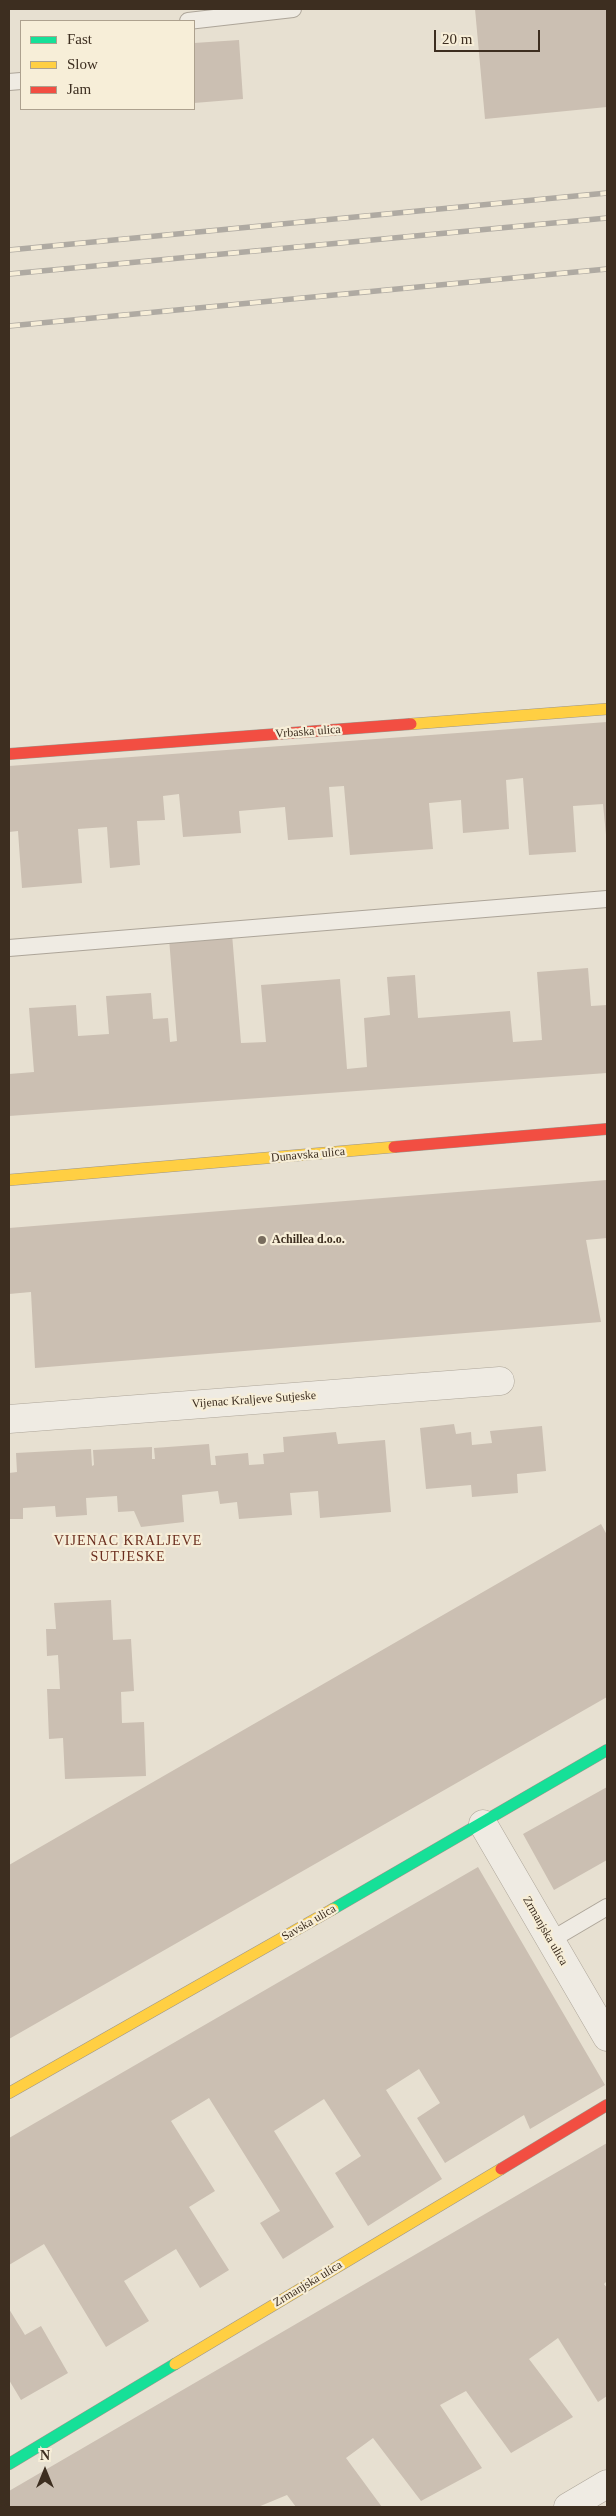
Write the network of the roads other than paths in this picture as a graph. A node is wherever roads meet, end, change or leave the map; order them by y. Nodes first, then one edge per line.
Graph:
1 (293, 9) edge
2 (195, 20) edge
3 (607, 709) edge
4 (9, 754) edge
5 (607, 899) edge
6 (9, 948) edge
7 (607, 1129) edge
8 (9, 1180) edge
9 (500, 1381) dead end
10 (9, 1419) edge
11 (607, 1750) edge
12 (483, 1824) junction
13 (607, 1907) edge
14 (551, 1940) junction
15 (607, 2037) edge
16 (9, 2093) edge
17 (607, 2104) edge
18 (9, 2464) edge
19 (607, 2484) edge
20 (568, 2507) edge

1 - 2 lane
3 - 4 street, Vrbaska ulica
5 - 6 lane
7 - 8 street, Dunavska ulica
9 - 10 street, Vijenac Kraljeve Sutjeske
11 - 12 street, Savska ulica
12 - 14 street, Zrmanjska ulica
12 - 16 street, Savska ulica
13 - 14 lane
14 - 15 street, Zrmanjska ulica
17 - 18 street, Zrmanjska ulica
19 - 20 street

